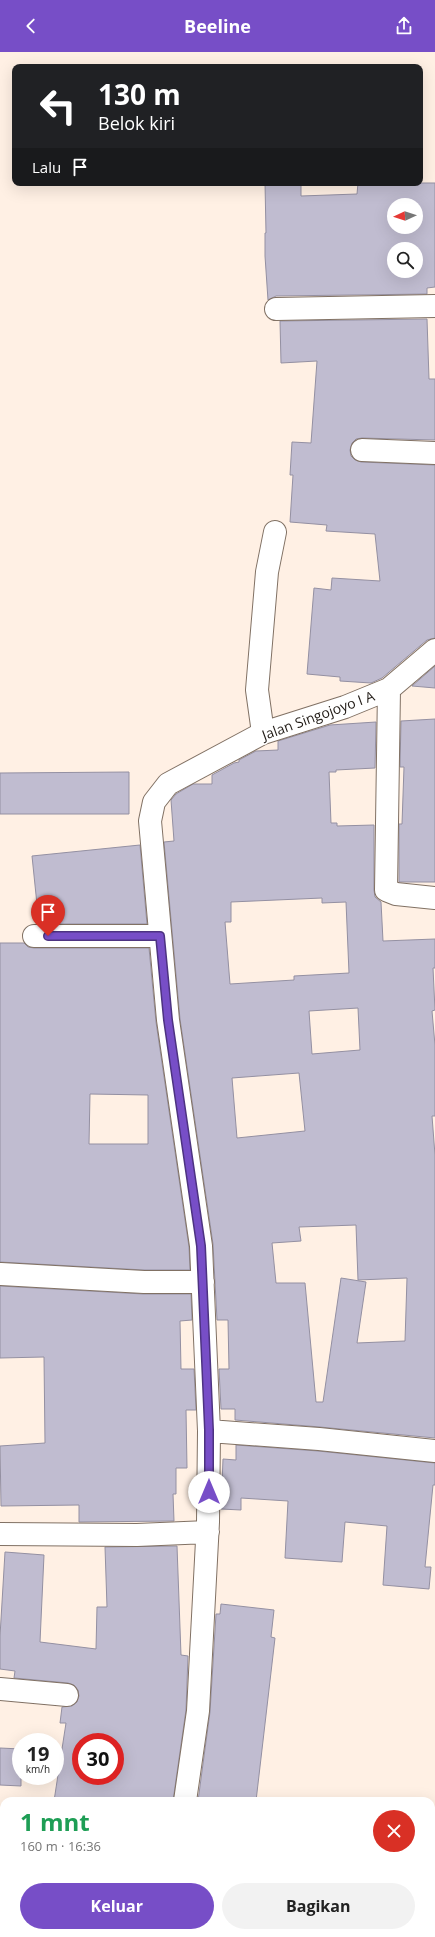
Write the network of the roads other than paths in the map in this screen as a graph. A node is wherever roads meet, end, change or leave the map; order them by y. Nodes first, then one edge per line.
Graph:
1 (435, 306) edge
2 (276, 309) dead end
3 (362, 450) dead end
4 (435, 452) edge
5 (275, 532) dead end
6 (435, 650) edge
7 (389, 689) junction
8 (263, 733) junction
9 (435, 898) edge
10 (34, 936) dead end
11 (160, 936) junction
12 (1, 1274) dead end
13 (203, 1282) junction
14 (209, 1430) junction
15 (435, 1451) edge
16 (208, 1532) junction
17 (0, 1534) edge
18 (0, 1689) edge
19 (67, 1695) dead end
20 (186, 1797) edge

1 - 2 street
3 - 4 street
5 - 8 street
6 - 7 street, Jalan Singojoyo I A
7 - 8 street, Jalan Singojoyo I A
7 - 9 street
8 - 11 street, Jalan Singojoyo I A
10 - 11 street
11 - 13 street, Jalan Singojoyo I A
12 - 13 street
13 - 14 street, Jalan Singojoyo I A
14 - 15 street
14 - 16 street, Jalan Singojoyo I A
16 - 17 street
16 - 20 street, Jalan Singojoyo I A
18 - 19 street

